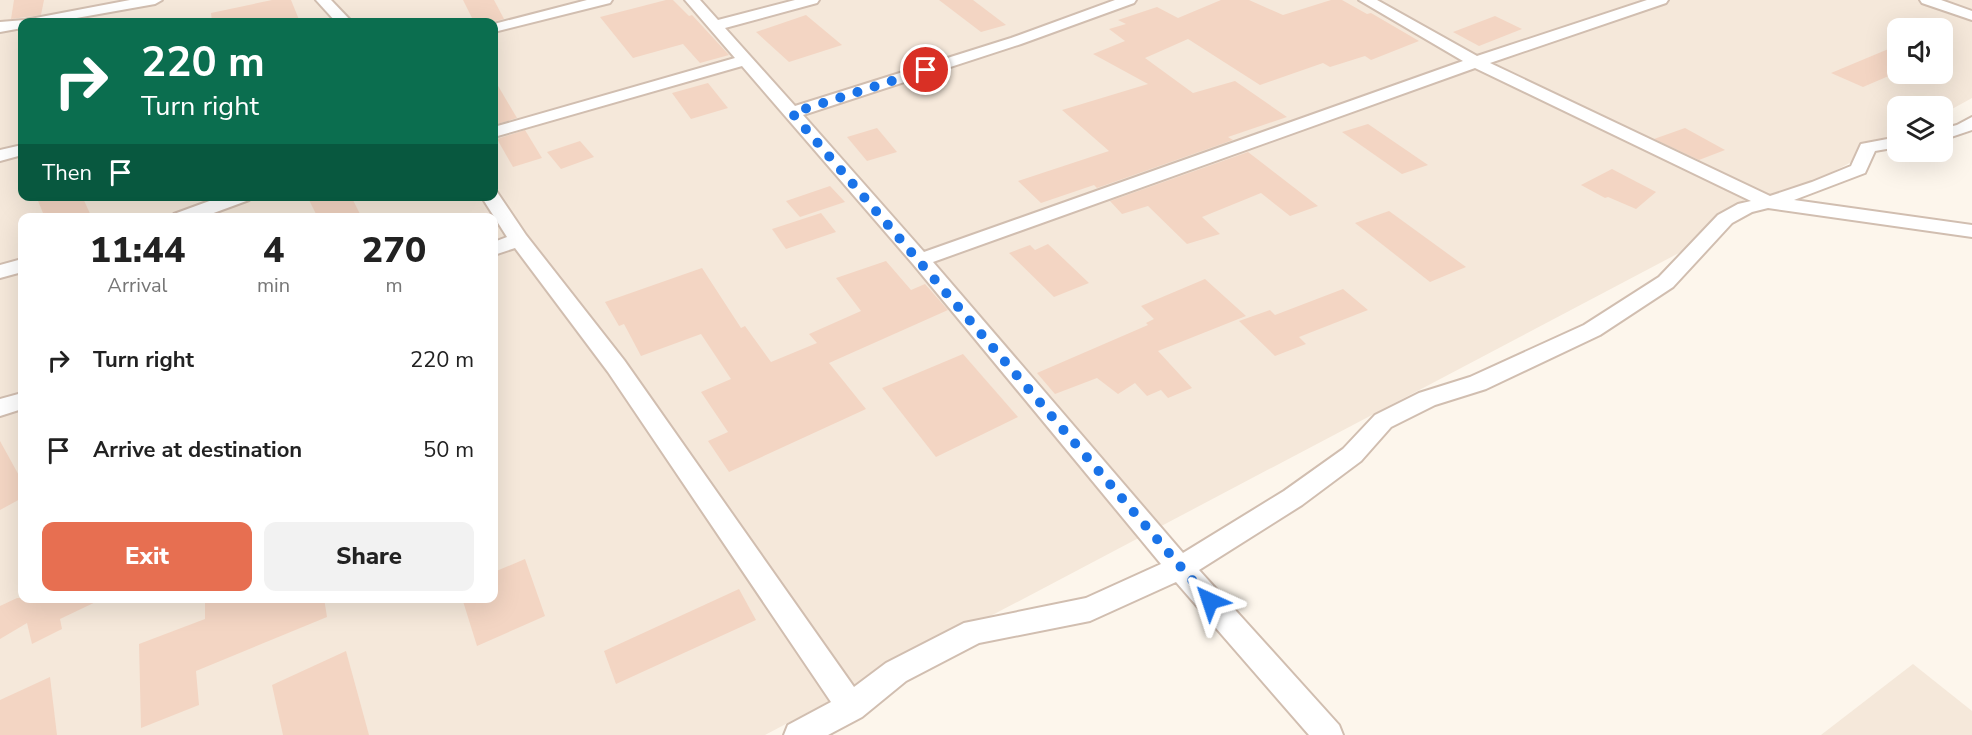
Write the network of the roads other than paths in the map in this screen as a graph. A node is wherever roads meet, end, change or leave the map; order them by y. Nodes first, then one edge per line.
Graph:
1 (155, 0) edge
2 (323, 0) edge
3 (605, 0) edge
4 (692, 0) edge
5 (812, 0) edge
6 (1130, 0) edge
7 (1366, 0) edge
8 (1661, 0) edge
9 (1927, 0) edge
10 (1972, 16) edge
11 (54, 18) edge
12 (340, 18) edge
13 (18, 25) edge
14 (715, 26) junction
15 (0, 27) edge
16 (498, 27) edge
17 (745, 60) junction
18 (1476, 62) junction
19 (792, 113) junction
20 (1972, 122) edge
21 (498, 131) edge
22 (1953, 132) edge
23 (1887, 142) edge
24 (18, 151) edge
25 (0, 156) edge
26 (228, 201) edge
27 (493, 201) edge
28 (1768, 202) junction
29 (194, 213) edge
30 (1972, 231) edge
31 (519, 239) junction
32 (498, 247) edge
33 (920, 260) junction
34 (18, 266) edge
35 (0, 272) edge
36 (18, 402) edge
37 (0, 408) edge
38 (1180, 568) junction
39 (851, 707) junction
40 (799, 735) edge
41 (1328, 735) edge

1 - 11 street
2 - 12 street
3 - 16 street
4 - 14 street
5 - 14 street
6 - 19 street
7 - 18 street
8 - 18 street
9 - 10 street
13 - 15 street
14 - 17 street
17 - 19 street
17 - 21 street
18 - 28 street
18 - 33 street
19 - 33 street
20 - 22 street
23 - 28 street
24 - 25 street
26 - 29 street
27 - 31 street
28 - 30 street
28 - 38 street
31 - 32 street
31 - 39 street
33 - 38 street
34 - 35 street
36 - 37 street
38 - 39 street
38 - 41 street
39 - 40 street

